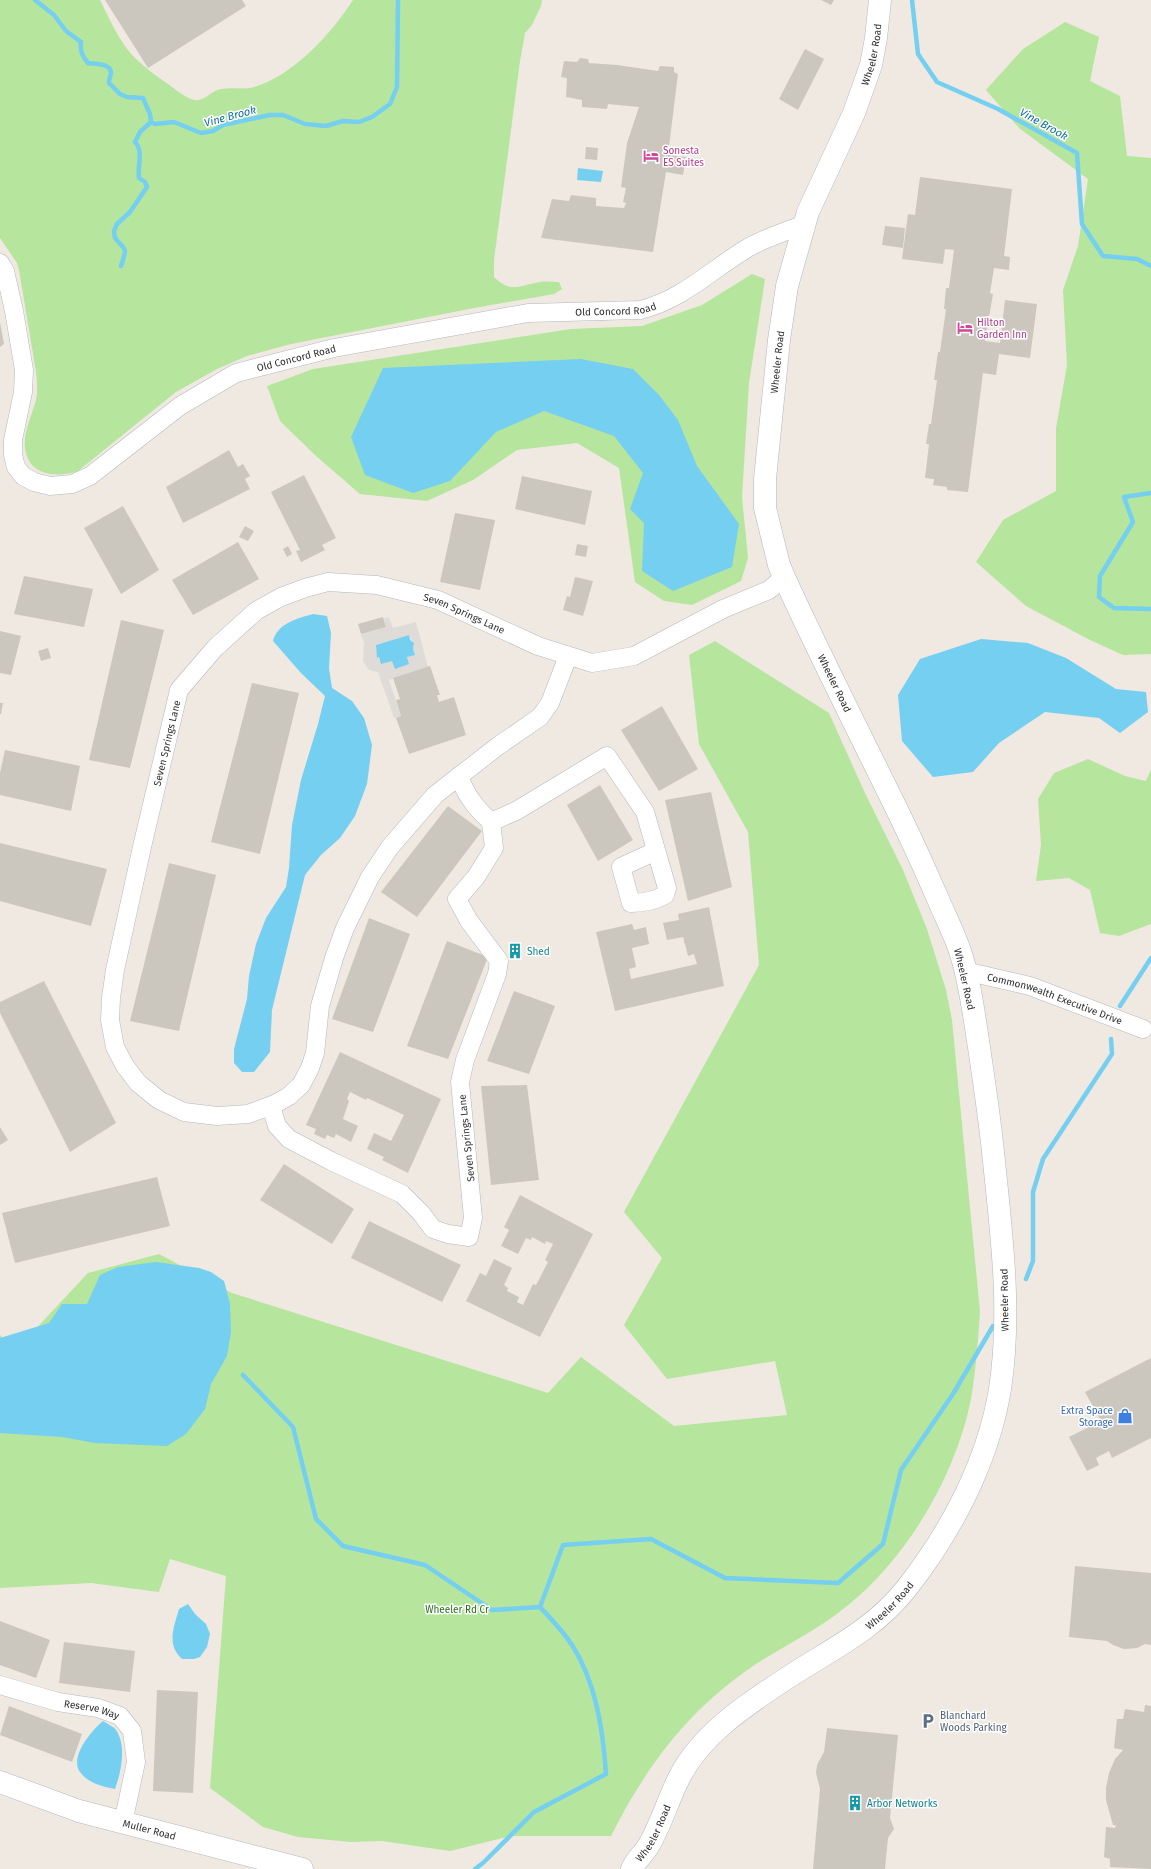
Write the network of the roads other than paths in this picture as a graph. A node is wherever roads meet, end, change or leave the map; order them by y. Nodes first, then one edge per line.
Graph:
1 (880, 0) edge
2 (804, 225) junction
3 (0, 263) edge
4 (784, 577) junction
5 (568, 656) junction
6 (459, 776) junction
7 (491, 822) junction
8 (656, 851) dead end
9 (965, 971) junction
10 (1148, 1030) edge
11 (271, 1106) junction
12 (0, 1685) edge
13 (0, 1782) edge
14 (123, 1823) junction
15 (302, 1869) edge
16 (632, 1869) edge

1 - 2 main road, Wheeler Road
2 - 3 street, Old Concord Road
2 - 4 main road, Wheeler Road
4 - 5 street, Seven Springs Lane
4 - 9 main road, Wheeler Road
5 - 6 street, Seven Springs Lane
5 - 11 street, Seven Springs Lane
6 - 7 street
6 - 11 street, Seven Springs Lane
7 - 8 street
7 - 11 street, Seven Springs Lane
9 - 10 street, Commonwealth Executive Drive
9 - 16 main road, Wheeler Road
12 - 14 street, Reserve Way
13 - 14 main road, Muller Road
14 - 15 main road, Muller Road

